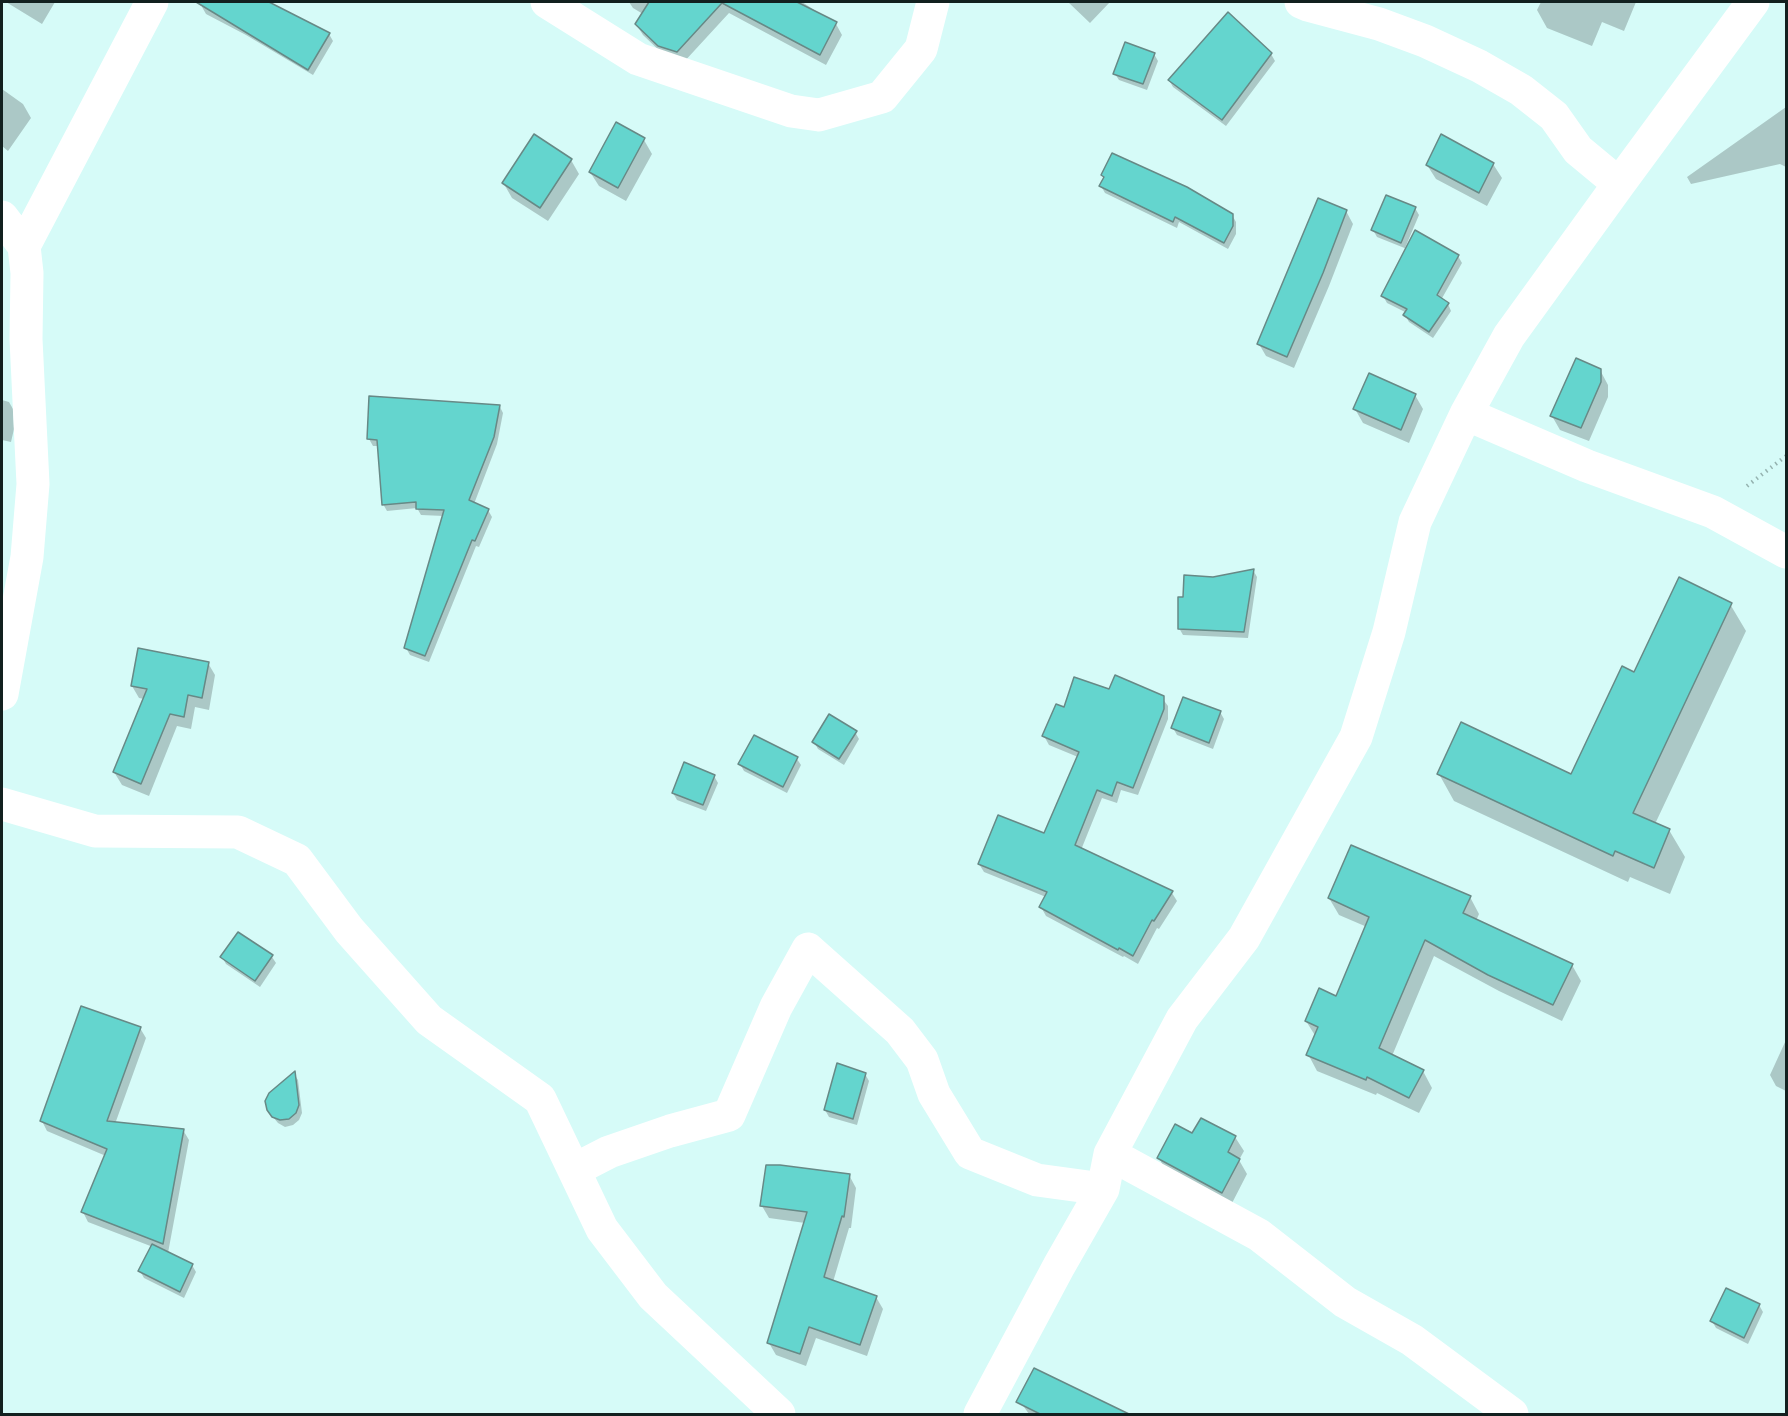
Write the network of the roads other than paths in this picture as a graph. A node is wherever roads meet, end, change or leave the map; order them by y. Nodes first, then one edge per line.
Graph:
1 (152, 2) edge
2 (547, 2) edge
3 (933, 2) edge
4 (1301, 2) edge
5 (1753, 2) edge
6 (1619, 184) junction
7 (2, 217) edge
8 (24, 246) junction
9 (1466, 414) junction
10 (1786, 552) edge
11 (2, 694) edge
12 (2, 804) edge
13 (1110, 1154) junction
14 (573, 1170) junction
15 (1103, 1189) junction
16 (779, 1414) edge
17 (980, 1414) edge
18 (1512, 1414) edge

1 - 8 street
2 - 3 street
4 - 6 street
5 - 6 street
6 - 9 street
7 - 8 street
8 - 11 street
9 - 10 street
9 - 13 street
12 - 14 street
13 - 15 street
13 - 18 street
14 - 15 street
14 - 16 street
15 - 17 street

